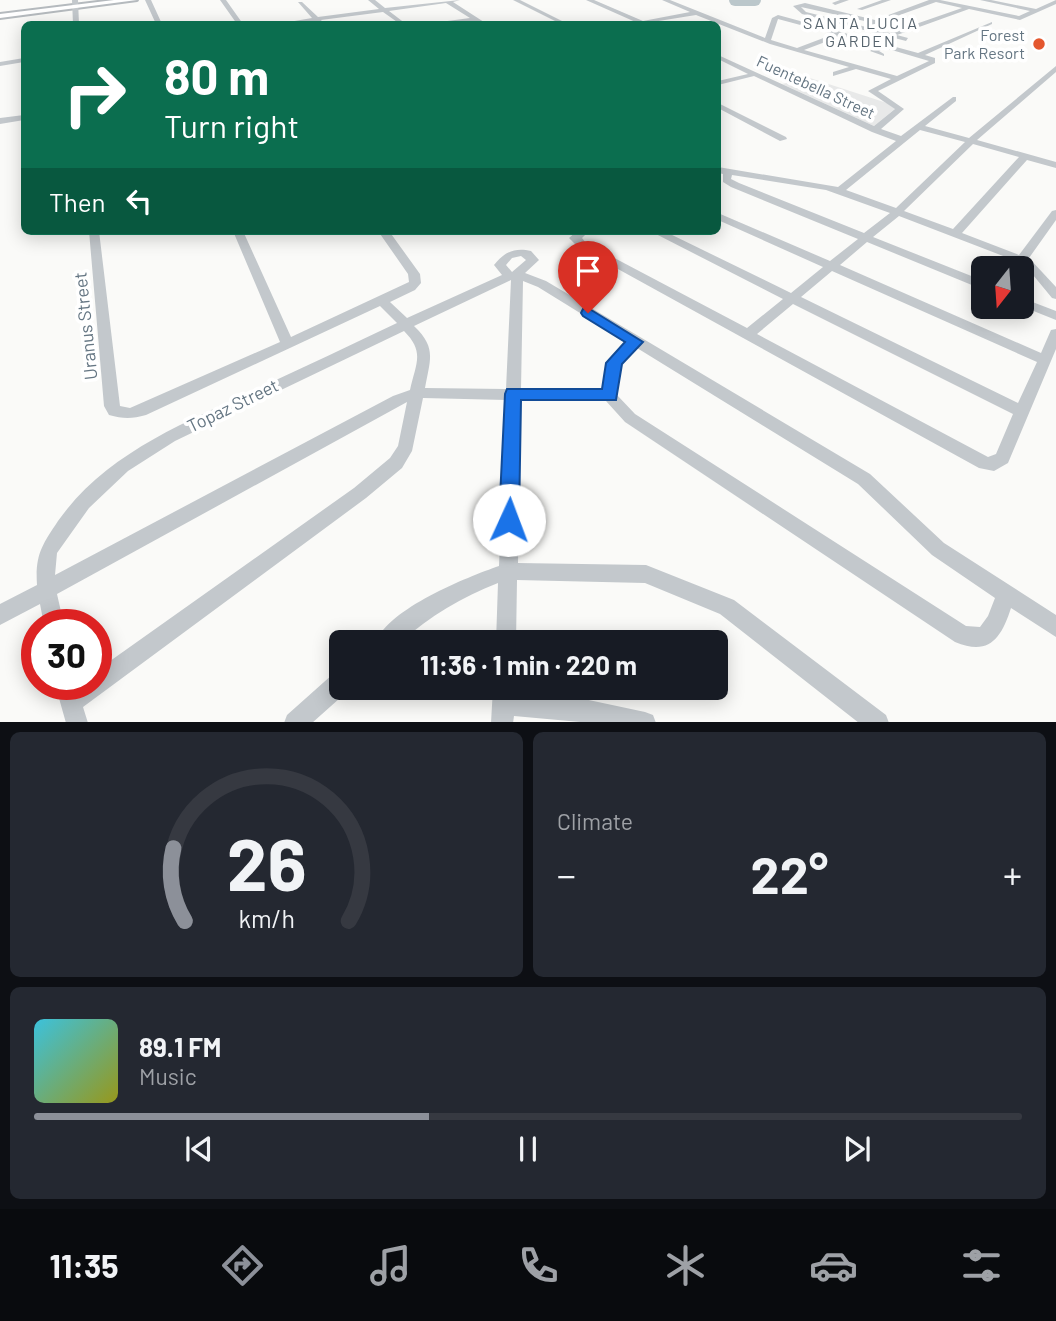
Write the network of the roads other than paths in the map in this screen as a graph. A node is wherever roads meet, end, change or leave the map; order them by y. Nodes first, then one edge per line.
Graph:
1 (133, 0) edge
2 (148, 0) edge
3 (223, 0) edge
4 (371, 0) edge
5 (457, 0) edge
6 (516, 0) edge
7 (589, 0) edge
8 (665, 0) edge
9 (846, 0) edge
10 (888, 0) edge
11 (935, 0) edge
12 (959, 0) edge
13 (984, 0) edge
14 (1010, 0) edge
15 (1039, 0) edge
16 (447, 1) edge
17 (825, 1) edge
18 (1056, 1) edge
19 (74, 3) edge
20 (300, 3) dead end
21 (835, 4) junction
22 (1045, 7) junction
23 (968, 8) junction
24 (860, 9) junction
25 (385, 10) junction
26 (698, 10) junction
27 (1037, 11) junction
28 (1029, 15) junction
29 (0, 16) edge
30 (892, 16) junction
31 (475, 19) junction
32 (76, 21) edge
33 (158, 21) edge
34 (238, 21) edge
35 (317, 21) edge
36 (324, 21) edge
37 (399, 21) edge
38 (461, 21) edge
39 (479, 21) edge
40 (559, 21) edge
41 (636, 21) edge
42 (655, 21) edge
43 (876, 22) junction
44 (990, 23) dead end
45 (860, 28) junction
46 (842, 33) junction
47 (891, 36) junction
48 (906, 39) dead end
49 (769, 42) junction
50 (887, 45) junction
51 (798, 50) junction
52 (766, 51) dead end
53 (921, 54) junction
54 (882, 55) dead end
55 (721, 58) edge
56 (21, 60) edge
57 (0, 64) edge
58 (856, 67) junction
59 (745, 69) junction
60 (1056, 69) edge
61 (721, 74) edge
62 (755, 74) junction
63 (836, 74) dead end
64 (895, 78) junction
65 (721, 82) edge
66 (953, 99) dead end
67 (721, 107) edge
68 (21, 118) edge
69 (0, 121) edge
70 (921, 127) junction
71 (875, 130) junction
72 (783, 139) dead end
73 (903, 140) junction
74 (971, 141) junction
75 (1025, 156) junction
76 (1056, 164) edge
77 (723, 170) edge
78 (839, 191) junction
79 (897, 212) junction
80 (1056, 213) edge
81 (721, 217) edge
82 (955, 234) junction
83 (94, 235) edge
84 (240, 235) edge
85 (386, 235) edge
86 (580, 235) edge
87 (663, 235) edge
88 (866, 238) junction
89 (1014, 256) edge
90 (1024, 256) edge
91 (832, 265) junction
92 (1034, 268) edge
93 (513, 275) junction
94 (971, 281) edge
95 (1056, 295) edge
96 (790, 297) junction
97 (382, 301) junction
98 (1034, 307) edge
99 (1056, 316) edge
100 (405, 323) junction
101 (1056, 332) edge
102 (748, 334) junction
103 (635, 342) junction
104 (288, 344) junction
105 (1045, 360) junction
106 (418, 393) junction
107 (513, 394) junction
108 (610, 396) junction
109 (1023, 412) junction
110 (508, 570) junction
111 (46, 588) junction
112 (1006, 594) junction
113 (51, 609) edge
114 (0, 615) edge
115 (1056, 627) edge
116 (400, 630) edge
117 (506, 630) edge
118 (329, 692) edge
119 (71, 703) edge
120 (503, 705) edge
121 (296, 722) edge
122 (643, 722) edge
123 (877, 722) edge

1 - 19 main road
2 - 33 street
3 - 34 street
4 - 25 street
5 - 16 street
6 - 40 street
7 - 41 street
8 - 26 street
9 - 21 street
10 - 24 street
11 - 23 street
11 - 30 street
12 - 28 street
13 - 27 street
14 - 22 street
15 - 18 street
16 - 25 street
16 - 31 street
17 - 21 street
18 - 22 street
19 - 29 main road
19 - 32 street
20 - 35 street
21 - 24 street
22 - 27 street
23 - 28 street
23 - 47 street
24 - 30 street
25 - 36 street
25 - 37 street
26 - 42 street
26 - 49 street
27 - 28 street
30 - 43 street
31 - 38 street
31 - 39 street
43 - 45 street
43 - 45 street
44 - 53 street
45 - 46 street
45 - 47 street
46 - 49 street
46 - 50 street
46 - 51 street
47 - 48 street
49 - 51 street
49 - 52 street
50 - 53 street
50 - 54 street
51 - 58 street
53 - 64 street
55 - 59 street, Fuentebella Street
56 - 57 street
58 - 63 street
58 - 64 street
59 - 61 street
59 - 62 street, Fuentebella Street
60 - 74 street
62 - 65 street
62 - 71 street, Fuentebella Street
64 - 71 street
66 - 70 street
67 - 72 street
68 - 69 street
70 - 73 street
70 - 74 street
71 - 73 street, Fuentebella Street
73 - 78 street
74 - 75 street
74 - 79 street
75 - 76 street
75 - 82 street
77 - 78 street
77 - 88 street
78 - 79 street
79 - 82 street
79 - 88 street
80 - 90 street
81 - 91 street
82 - 89 street
83 - 104 street, Uranus Street
84 - 104 street
85 - 97 street
86 - 102 street
87 - 96 street
88 - 91 street
88 - 94 street
91 - 96 street
91 - 105 street
92 - 95 street
93 - 100 street, Topaz Street
93 - 103 street
93 - 107 street
96 - 102 street
96 - 109 street
97 - 100 street
97 - 104 street
98 - 99 street
100 - 106 street
100 - 111 street, Topaz Street
101 - 105 street
102 - 109 street
103 - 108 street
103 - 112 street
105 - 109 street
106 - 107 street
106 - 111 street
106 - 119 street
107 - 108 street
107 - 110 street
108 - 112 street
110 - 116 street
110 - 117 street
110 - 123 street
111 - 113 street, Topaz Street
111 - 114 street
112 - 115 street
118 - 121 street
120 - 122 street

